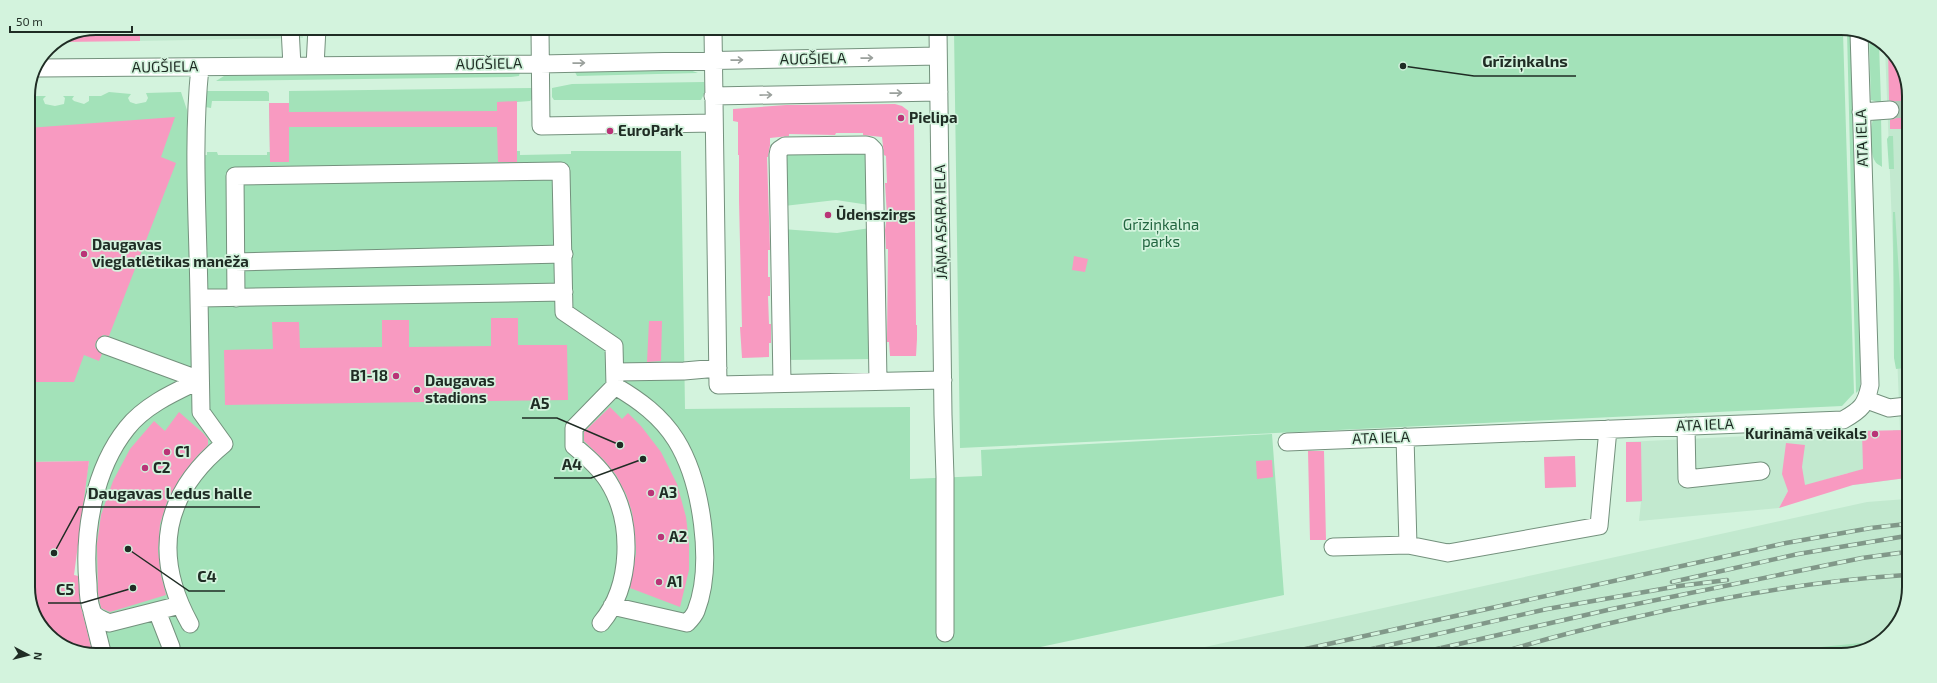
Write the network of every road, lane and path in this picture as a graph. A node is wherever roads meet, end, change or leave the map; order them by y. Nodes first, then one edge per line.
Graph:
1 (290, 35) edge
2 (317, 35) edge
3 (540, 35) edge
4 (713, 35) edge
5 (938, 35) edge
6 (1859, 38) edge
7 (938, 56) junction
8 (713, 61) junction
9 (540, 64) junction
10 (292, 66) junction
11 (315, 66) junction
12 (200, 67) junction
13 (42, 68) edge
14 (939, 92) junction
15 (713, 96) junction
16 (1890, 110) tunnel mouth
17 (1862, 112) junction
18 (714, 123) junction
19 (564, 254) junction
20 (236, 262) junction
21 (564, 292) junction
22 (199, 298) junction
23 (236, 298) junction
24 (105, 345) dead end
25 (718, 368) junction
26 (615, 379) junction
27 (200, 380) junction
28 (942, 380) junction
29 (878, 381) junction
30 (782, 383) junction
31 (1867, 400) junction
32 (1902, 407) edge
33 (1686, 426) junction
34 (1608, 429) junction
35 (1405, 437) junction
36 (1286, 442) dead end
37 (1761, 471) dead end
38 (1408, 545) junction
39 (1333, 547) dead end
40 (180, 605) junction
41 (612, 606) junction
42 (157, 611) junction
43 (92, 612) junction
44 (601, 623) dead end
45 (190, 624) dead end
46 (945, 633) dead end
47 (101, 648) edge
48 (170, 648) edge

1 - 10 street
2 - 11 street
3 - 9 street
4 - 8 street
5 - 7 street, JĀŅA ASARA IELA
6 - 17 street, ATA IELA
8 -> 7 street, AUGŠIELA
7 - 14 street, JĀŅA ASARA IELA
9 -> 8 street, AUGŠIELA
8 - 15 street
9 - 11 street, AUGŠIELA
9 - 18 street
10 - 11 street, AUGŠIELA
10 - 12 street, AUGŠIELA
12 - 13 street, AUGŠIELA
12 - 22 street
15 -> 14 street
14 - 28 street, JĀŅA ASARA IELA
15 - 18 street
16 - 17 street
17 - 31 street, ATA IELA
18 - 25 street
19 - 20 street
19 - 20 street
19 - 21 street
20 - 23 street
21 - 23 street
21 - 26 street
22 - 23 street
22 - 27 street
24 - 27 street
25 - 26 street
25 - 30 street
26 - 41 street
26 - 41 street
27 - 40 street
27 - 43 street
28 - 29 street
28 - 46 street, JĀŅA ASARA IELA
29 - 30 street
29 - 30 street
31 - 32 street
31 - 33 street, ATA IELA
33 - 34 street, ATA IELA
33 - 37 street
34 - 35 street, ATA IELA
34 - 38 street
35 - 36 street, ATA IELA
35 - 38 street
38 - 39 street
40 - 42 street
40 - 45 street
41 - 44 street
42 - 43 street
42 - 48 street
43 - 47 street

